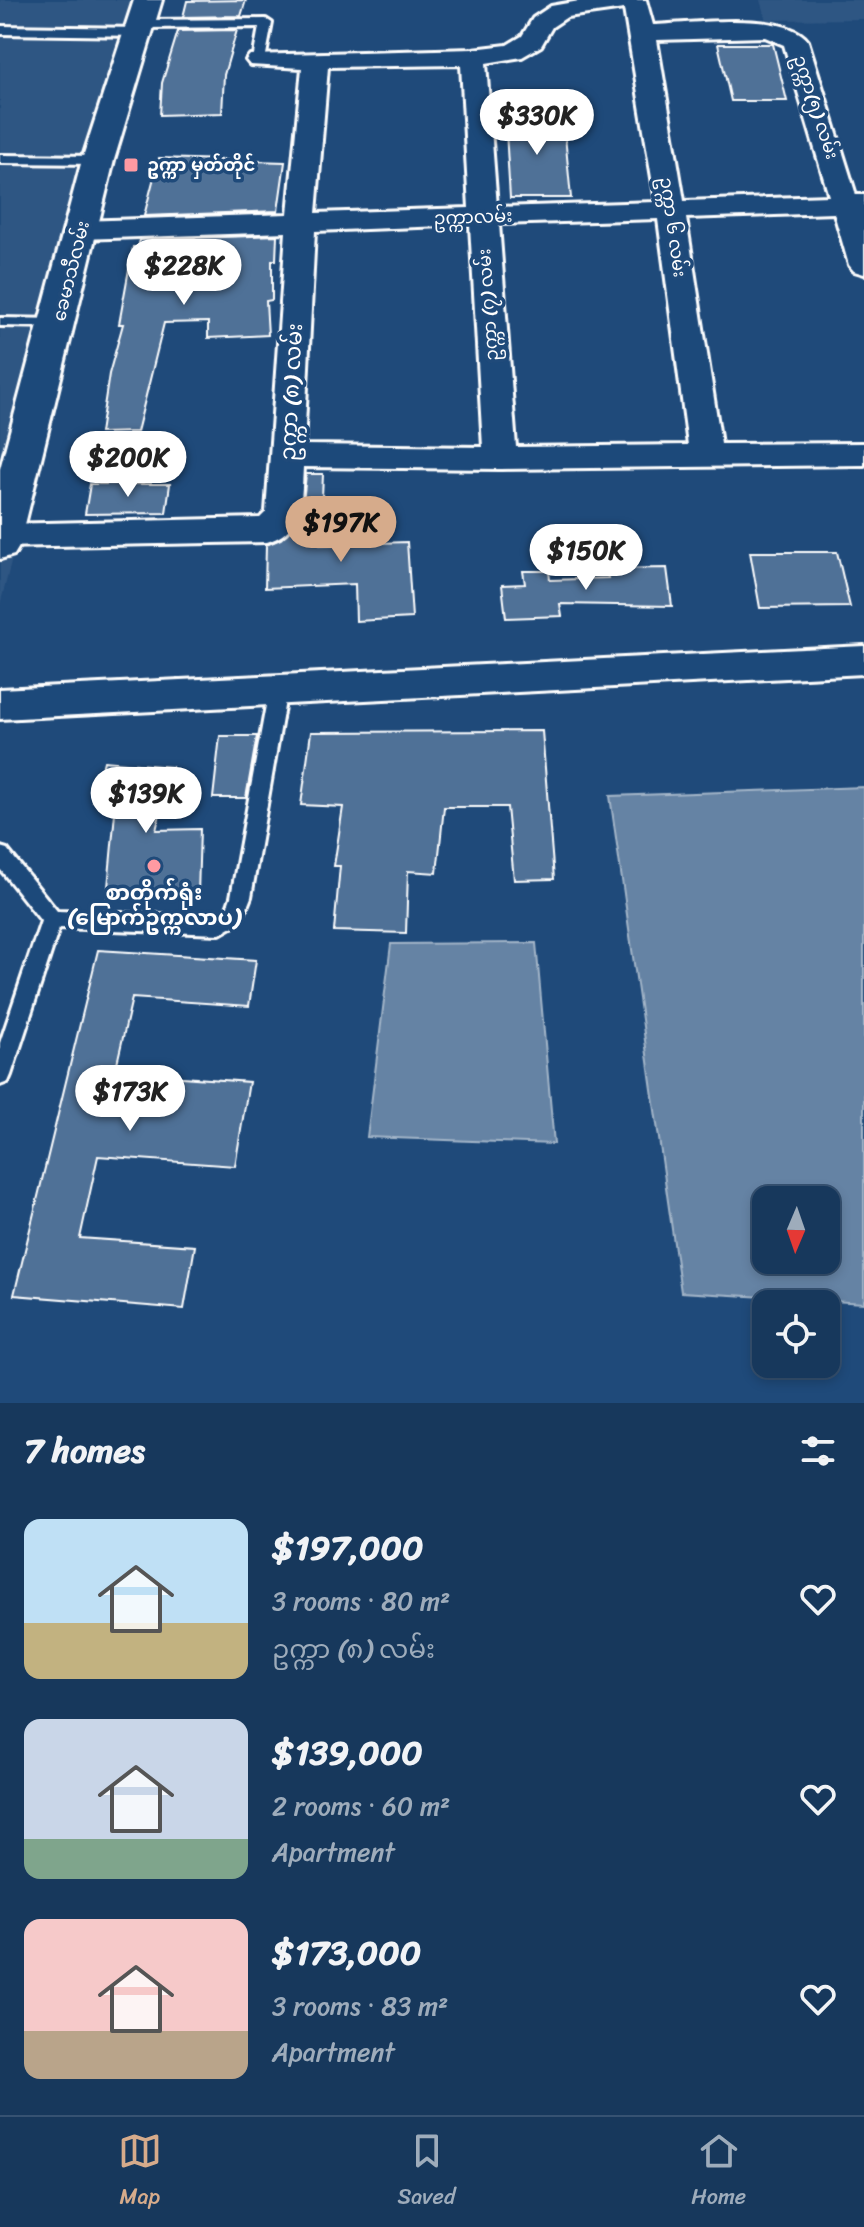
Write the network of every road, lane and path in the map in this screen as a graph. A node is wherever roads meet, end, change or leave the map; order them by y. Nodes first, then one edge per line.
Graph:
1 (634, 0) edge
2 (144, 19) edge
3 (0, 30) edge
4 (643, 33) junction
5 (473, 57) junction
6 (259, 60) joint
7 (316, 60) junction
8 (0, 159) edge
9 (98, 160) junction
10 (856, 204) edge
11 (671, 210) junction
12 (481, 216) junction
13 (301, 223) junction
14 (81, 230) junction
15 (864, 265) edge
16 (0, 322) edge
17 (59, 323) junction
18 (864, 454) edge
19 (706, 455) junction
20 (287, 456) junction
21 (500, 458) junction
22 (1, 540) edge
23 (864, 660) edge
24 (278, 689) junction
25 (0, 704) edge
26 (0, 855) edge
27 (52, 919) junction
28 (0, 1075) edge

1 - 4 street, ဥက္ကာ ၆ လမ်း
1 - 5 street
2 - 3 lane
2 - 6 lane
2 - 9 main road, ခေမာသီလမ်း
4 - 10 street, ဥက္ကာ(၅) လမ်း
4 - 11 street, ဥက္ကာ ၆ လမ်း
5 - 7 street
5 - 12 street, ဥက္ကာ (၇) လမ်း
6 - 7 street
7 - 13 street, ဥက္ကာ (၈) လမ်း
8 - 9 lane
9 - 14 main road, ခေမာသီလမ်း
10 - 11 street, ဥက္ကာလမ်း
10 - 15 street, ဥက္ကာ(၅) လမ်း
11 - 12 street, ဥက္ကာလမ်း
11 - 19 street, ဥက္ကာ ၆ လမ်း
12 - 13 street, ဥက္ကာလမ်း
12 - 21 street, ဥက္ကာ (၇) လမ်း
13 - 14 street, ဥက္ကာလမ်း
13 - 20 street, ဥက္ကာ (၈) လမ်း
14 - 17 main road, ခေမာသီလမ်း
16 - 17 lane
17 - 22 main road, ခေမာသီလမ်း
18 - 19 street
19 - 21 street
20 - 21 street
20 - 22 street, ဥက္ကာ (၈) လမ်း
23 - 24 street
24 - 25 street
24 - 27 lane
26 - 27 lane
27 - 28 lane

